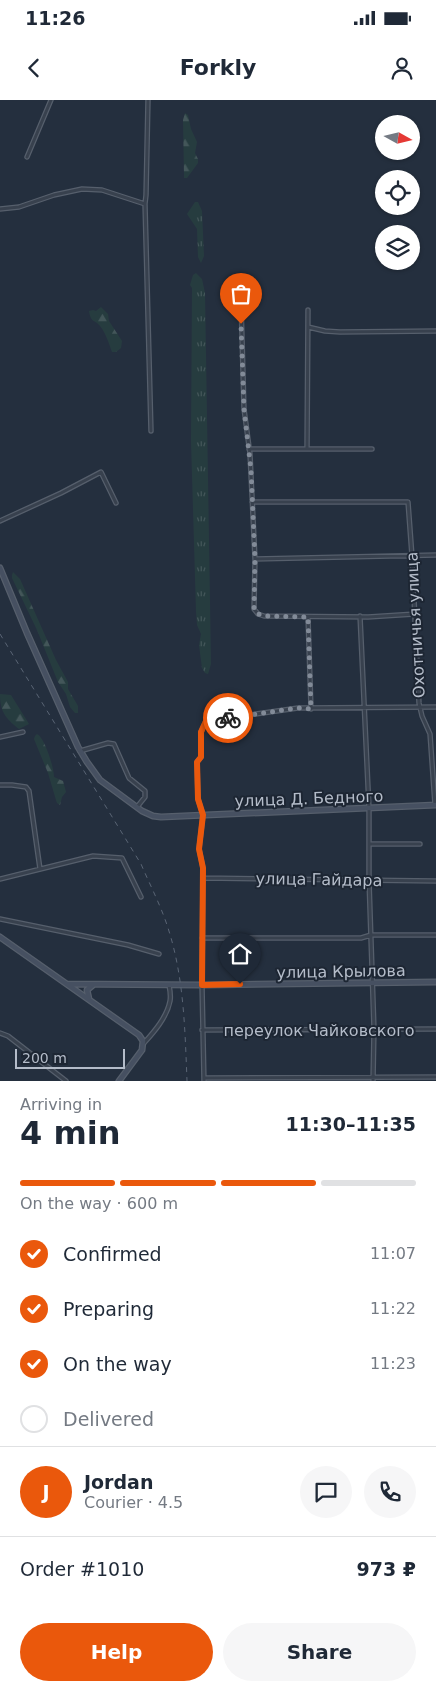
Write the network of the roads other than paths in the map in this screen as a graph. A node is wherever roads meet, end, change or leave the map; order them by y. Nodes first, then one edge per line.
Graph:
1 (51, 100) edge
2 (148, 100) edge
3 (27, 157) dead end
4 (145, 204) junction
5 (0, 210) edge
6 (241, 301) dead end
7 (308, 310) dead end
8 (308, 327) junction
9 (436, 331) edge
10 (151, 431) dead end
11 (249, 449) junction
12 (307, 449) junction
13 (372, 449) dead end
14 (252, 502) junction
15 (116, 503) dead end
16 (0, 521) edge
17 (436, 555) edge
18 (412, 556) junction
19 (255, 559) junction
20 (0, 568) edge
21 (415, 614) junction
22 (360, 616) junction
23 (308, 617) junction
24 (436, 707) edge
25 (364, 708) junction
26 (420, 708) junction
27 (311, 709) junction
28 (23, 732) dead end
29 (0, 737) edge
30 (80, 751) junction
31 (0, 785) edge
32 (436, 805) edge
33 (137, 808) junction
34 (369, 808) junction
35 (203, 815) junction
36 (370, 844) junction
37 (420, 844) dead end
38 (40, 870) junction
39 (202, 878) junction
40 (0, 879) edge
41 (369, 880) junction
42 (436, 881) edge
43 (141, 897) dead end
44 (0, 919) edge
45 (371, 935) junction
46 (436, 935) edge
47 (0, 937) edge
48 (202, 938) junction
49 (159, 954) dead end
50 (436, 982) edge
51 (372, 983) junction
52 (67, 984) junction
53 (95, 984) junction
54 (169, 985) junction
55 (202, 985) junction
56 (89, 1000) junction
57 (374, 1029) junction
58 (436, 1029) edge
59 (202, 1030) junction
60 (0, 1033) edge
61 (143, 1044) junction
62 (436, 1077) edge
63 (204, 1079) edge
64 (373, 1079) edge
65 (66, 1081) edge
66 (119, 1081) edge

1 - 3 street
2 - 4 street
4 - 5 street
4 - 10 street
6 - 11 street
7 - 8 street
8 - 9 street
8 - 12 street
11 - 12 street
11 - 14 street
12 - 13 street
14 - 18 street, Охотничья улица
14 - 19 street
15 - 16 street
17 - 18 street
18 - 19 street
18 - 21 street, Охотничья улица
19 - 23 street
20 - 30 street, улица Д. Бедного
21 - 22 street
21 - 26 street, Охотничья улица
22 - 23 street
22 - 25 street
23 - 27 street
24 - 26 street
25 - 26 street
25 - 27 street
25 - 34 street
26 - 32 street, Охотничья улица
27 - 35 street
28 - 29 street
30 - 33 street, улица Д. Бедного
30 - 33 street
31 - 38 street
32 - 34 street, улица Д. Бедного
33 - 35 street, улица Д. Бедного
34 - 35 street, улица Д. Бедного
34 - 36 street
35 - 39 street
36 - 37 street
36 - 41 street
38 - 40 street
38 - 43 street
39 - 41 street, улица Гайдара
39 - 48 street
41 - 42 street, улица Гайдара
41 - 45 street
44 - 49 street
45 - 46 street
45 - 48 street
45 - 51 street
47 - 52 street
48 - 55 street
50 - 51 street, улица Крылова
51 - 55 street, улица Крылова
51 - 57 street
52 - 53 street, улица Крылова
52 - 56 street
53 - 54 street, улица Крылова
53 - 56 street
54 - 55 street, улица Крылова
54 - 61 street
55 - 59 street
56 - 61 street
57 - 58 street, переулок Чайковского
57 - 59 street, переулок Чайковского
57 - 64 street
59 - 63 street
60 - 65 street
61 - 66 street
62 - 64 street
63 - 64 street

